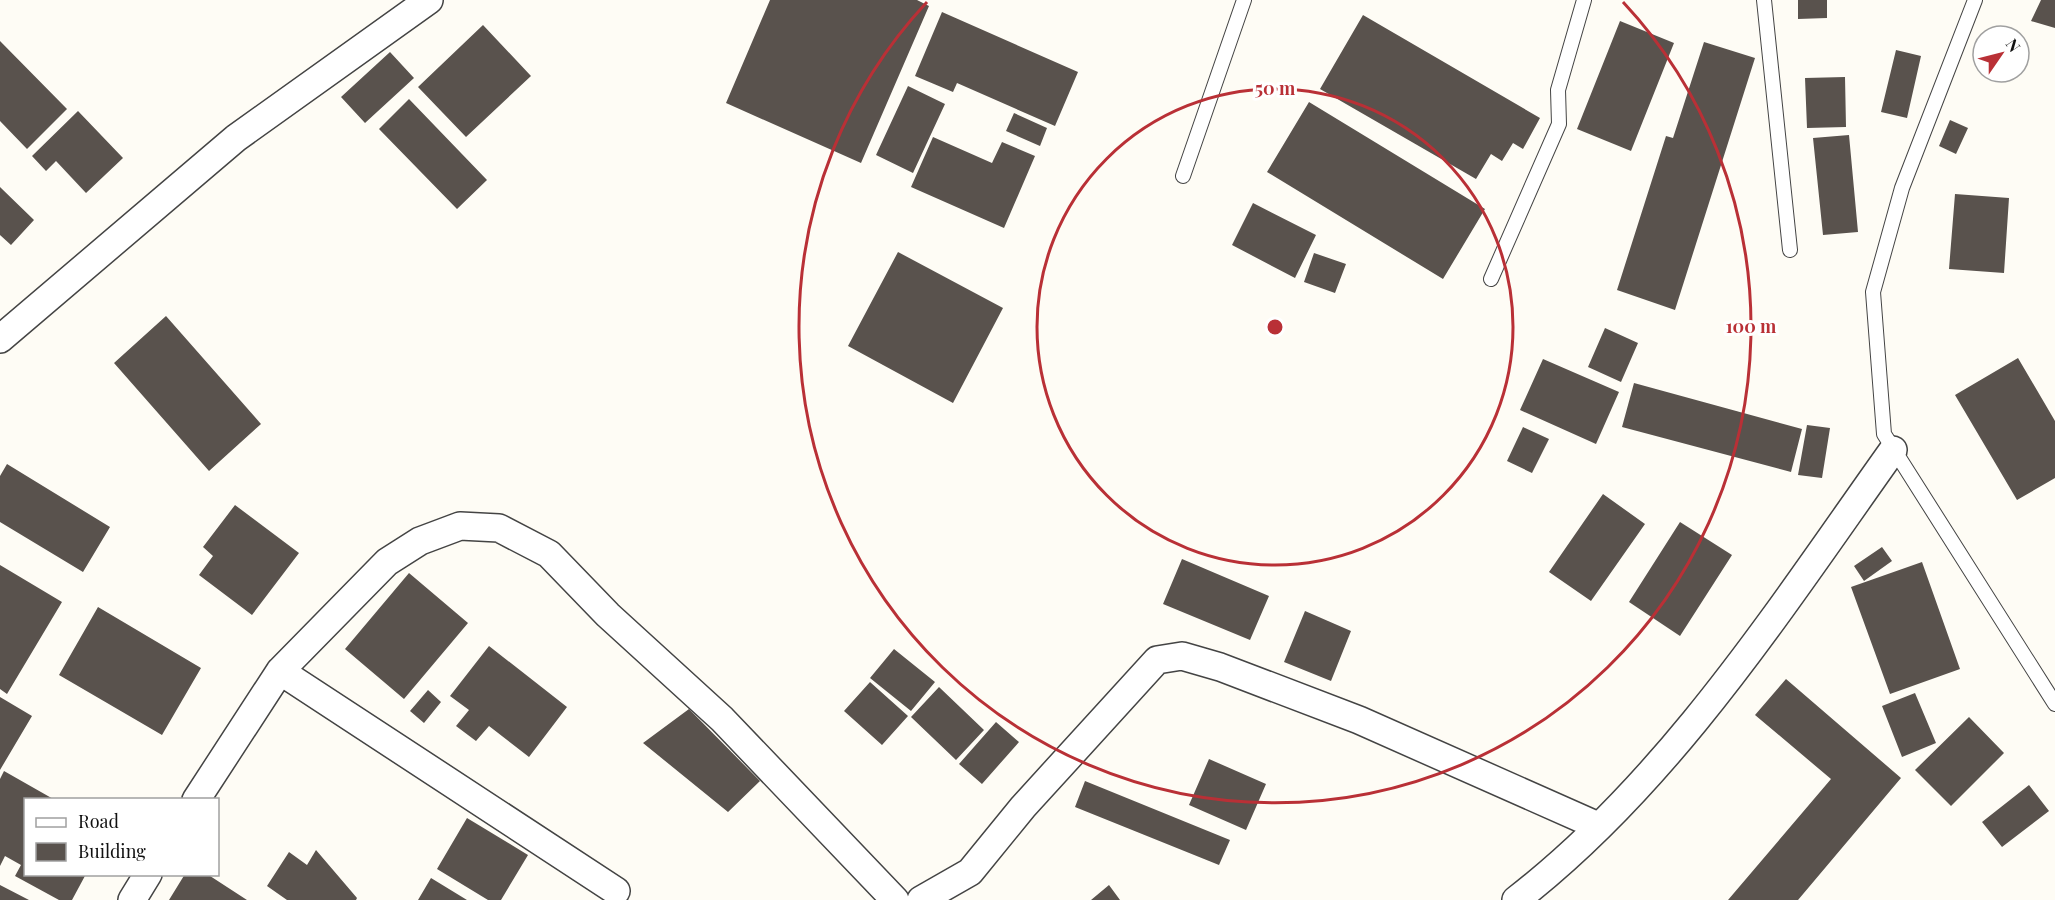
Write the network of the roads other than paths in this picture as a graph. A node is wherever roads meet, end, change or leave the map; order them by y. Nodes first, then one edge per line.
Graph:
1 (429, 0) edge
2 (1244, 0) edge
3 (1584, 0) edge
4 (1764, 0) edge
5 (1975, 0) edge
6 (1183, 176) dead end
7 (1791, 250) dead end
8 (1491, 279) dead end
9 (0, 339) edge
10 (1893, 450) junction
11 (280, 670) junction
12 (2055, 704) edge
13 (197, 798) edge
14 (1598, 826) junction
15 (147, 876) edge
16 (616, 891) dead end
17 (132, 900) edge
18 (896, 900) edge
19 (921, 900) edge
20 (1516, 900) edge

1 - 9 street
2 - 6 lane
3 - 8 lane
4 - 7 lane
5 - 10 lane
10 - 12 lane
10 - 14 street
11 - 13 street
11 - 16 street
11 - 18 street
14 - 19 street
14 - 20 street
15 - 17 street

